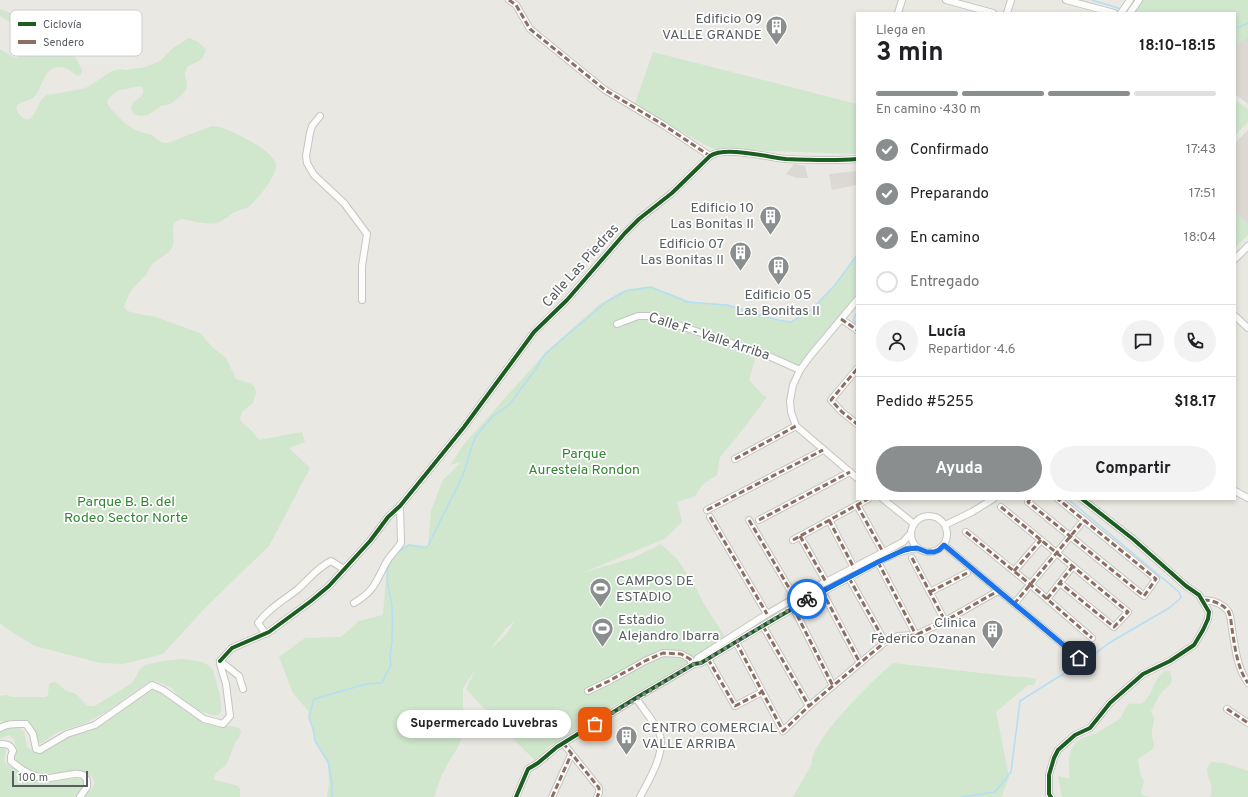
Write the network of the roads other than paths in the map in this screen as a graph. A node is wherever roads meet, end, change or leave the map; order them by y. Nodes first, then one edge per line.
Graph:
1 (509, 0) edge
2 (902, 0) edge
3 (946, 0) edge
4 (1011, 0) edge
5 (1066, 0) edge
6 (1130, 0) edge
7 (1139, 0) edge
8 (898, 12) edge
9 (989, 12) edge
10 (1007, 12) edge
11 (1110, 12) edge
12 (1122, 12) edge
13 (1131, 12) edge
14 (320, 116) dead end
15 (710, 156) junction
16 (856, 159) edge
17 (1248, 246) edge
18 (1236, 258) edge
19 (362, 300) dead end
20 (856, 301) edge
21 (1236, 317) edge
22 (841, 319) junction
23 (617, 324) dead end
24 (1248, 328) edge
25 (856, 329) edge
26 (800, 370) junction
27 (856, 373) edge
28 (856, 423) edge
29 (796, 426) junction
30 (823, 450) junction
31 (735, 459) dead end
32 (850, 472) junction
33 (856, 477) edge
34 (1236, 492) edge
35 (1248, 498) edge
36 (866, 500) edge
37 (884, 500) edge
38 (991, 500) edge
39 (1029, 500) edge
40 (1059, 500) edge
41 (1083, 500) edge
42 (857, 505) junction
43 (400, 506) junction
44 (1001, 507) dead end
45 (707, 510) dead end
46 (710, 517) dead end
47 (749, 520) dead end
48 (759, 520) dead end
49 (829, 520) junction
50 (1084, 520) junction
51 (914, 524) junction
52 (945, 525) junction
53 (966, 532) dead end
54 (911, 533) junction
55 (800, 536) junction
56 (1070, 537) junction
57 (793, 540) dead end
58 (1041, 540) junction
59 (944, 545) junction
60 (917, 548) junction
61 (883, 552) junction
62 (1057, 553) junction
63 (912, 558) dead end
64 (878, 562) junction
65 (1073, 566) junction
66 (854, 568) junction
67 (344, 569) junction
68 (1014, 571) junction
69 (967, 573) dead end
70 (849, 578) junction
71 (826, 582) junction
72 (1060, 583) junction
73 (1031, 585) junction
74 (822, 591) junction
75 (998, 591) junction
76 (930, 592) junction
77 (795, 598) junction
78 (1048, 599) junction
79 (1208, 601) dead end
80 (354, 603) dead end
81 (1014, 604) junction
82 (793, 607) junction
83 (767, 614) junction
84 (944, 621) junction
85 (762, 626) junction
86 (266, 634) junction
87 (916, 634) junction
88 (1092, 638) dead end
89 (736, 642) junction
90 (886, 642) junction
91 (1079, 658) dead end
92 (708, 659) junction
93 (220, 661) junction
94 (860, 663) junction
95 (693, 665) junction
96 (1248, 683) edge
97 (833, 686) junction
98 (243, 689) dead end
99 (588, 691) dead end
100 (762, 692) junction
101 (636, 698) junction
102 (809, 706) junction
103 (1227, 709) dead end
104 (1248, 723) edge
105 (0, 728) edge
106 (563, 743) junction
107 (0, 744) edge
108 (571, 755) junction
109 (80, 797) edge
110 (516, 797) edge
111 (552, 797) edge
112 (598, 797) edge
113 (640, 797) edge
114 (1050, 797) edge

1 - 15 street
2 - 8 street
3 - 9 street
4 - 10 street
5 - 11 street
6 - 12 street
7 - 13 street
14 - 19 street
15 - 16 street
15 - 43 street, Calle Las Piedras
17 - 18 street
20 - 22 street
21 - 24 street
22 - 25 street
22 - 26 street
23 - 26 street, Calle F - Valle Arriba
26 - 29 street
27 - 28 street
29 - 30 street
29 - 31 street
30 - 32 street
30 - 45 street
32 - 33 street
32 - 48 street
34 - 35 street
36 - 42 street
37 - 51 street
38 - 52 street
39 - 56 street
40 - 50 street
41 - 114 street
42 - 49 street
42 - 61 street
43 - 67 street, Calle Las Piedras
43 - 80 street
44 - 58 street
46 - 83 street
47 - 77 street
49 - 55 street
49 - 66 street
50 - 56 street
50 - 56 street
51 - 52 street
51 - 54 street
52 - 59 street
53 - 68 street
54 - 60 street
54 - 61 street
55 - 57 street
55 - 71 street
56 - 62 street
58 - 62 street
58 - 68 street
59 - 60 street
59 - 75 street
60 - 64 street
61 - 66 street
62 - 65 street
62 - 73 street
63 - 76 street
64 - 70 street
64 - 87 street
65 - 72 street
65 - 72 street
66 - 71 street
67 - 86 street, Calle Las Piedras
67 - 86 street
68 - 73 street
69 - 76 street
70 - 74 street
70 - 90 street
71 - 77 street
72 - 78 street
73 - 78 street
73 - 81 street
74 - 82 street
74 - 94 street
75 - 81 street
75 - 84 street
76 - 84 street
77 - 83 street
78 - 88 street
79 - 96 street
81 - 91 street
82 - 85 street
82 - 97 street
83 - 95 street
84 - 87 street
85 - 89 street
85 - 102 street
86 - 93 street, Calle Las Piedras
87 - 90 street
89 - 92 street
89 - 100 street
90 - 94 street
92 - 95 street
92 - 100 street
93 - 98 street
93 - 105 street
94 - 97 street
95 - 99 street
95 - 101 street
97 - 102 street
100 - 102 street
101 - 106 street
101 - 113 street
103 - 104 street
106 - 108 street
106 - 110 street
107 - 109 street
108 - 111 street
108 - 112 street

